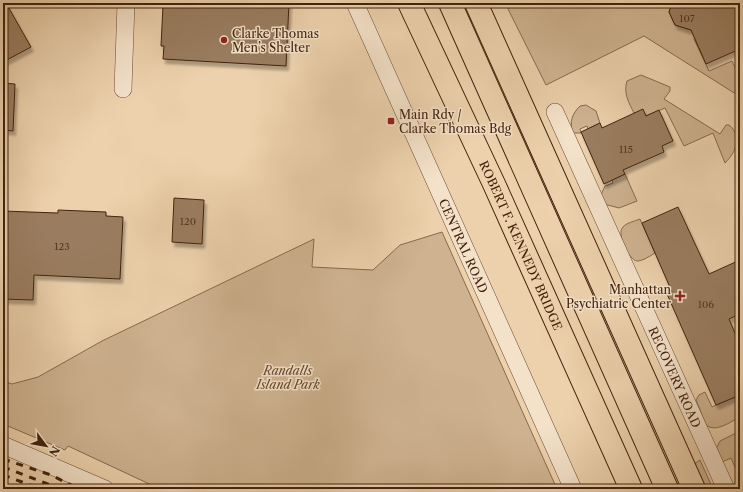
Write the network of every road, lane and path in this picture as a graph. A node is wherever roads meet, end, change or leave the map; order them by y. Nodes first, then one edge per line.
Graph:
1 (126, 3) edge
2 (355, 3) edge
3 (409, 3) edge
4 (450, 3) edge
5 (476, 3) edge
6 (123, 89) dead end
7 (555, 112) dead end
8 (3, 445) edge
9 (105, 489) edge
10 (573, 489) edge
11 (631, 489) edge
12 (668, 489) edge
13 (694, 489) edge
14 (726, 489) edge

1 - 6 street
2 - 10 street, CENTRAL ROAD
3 - 11 highway, ROBERT F. KENNEDY BRIDGE
4 - 12 highway
5 - 13 highway
7 - 14 street, RECOVERY ROAD
8 - 9 street

